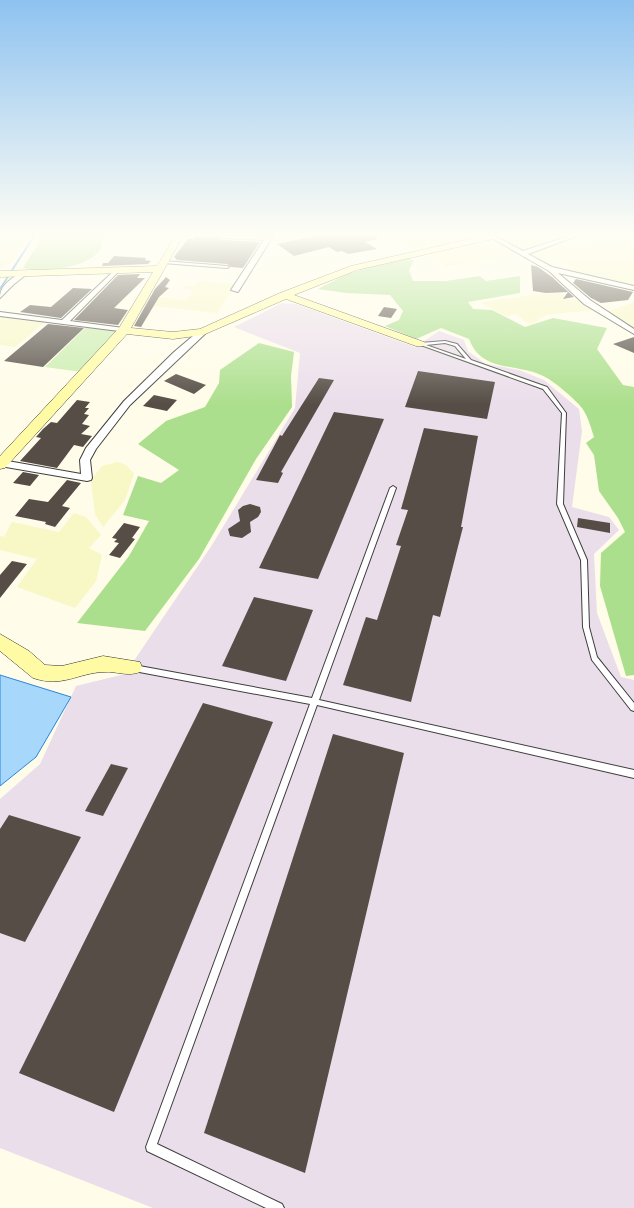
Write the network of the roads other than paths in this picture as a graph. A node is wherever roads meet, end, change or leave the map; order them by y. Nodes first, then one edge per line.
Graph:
1 (94, 292) edge
2 (146, 292) edge
3 (291, 292) edge
4 (576, 292) edge
5 (284, 295) junction
6 (0, 314) edge
7 (64, 322) junction
8 (124, 330) junction
9 (203, 332) junction
10 (634, 332) edge
11 (420, 344) junction
12 (471, 362) junction
13 (1, 464) edge
14 (392, 488) dead end
15 (0, 641) edge
16 (133, 667) joint
17 (315, 702) junction
18 (634, 708) edge
19 (634, 774) edge
20 (278, 1208) edge

1 - 7 street
2 - 8 street
3 - 5 street
4 - 10 street
5 - 9 street
5 - 11 street
6 - 7 street
7 - 8 street
8 - 9 street
8 - 13 street
9 - 13 street
11 - 12 lane
11 - 12 lane
12 - 18 lane
14 - 17 lane
15 - 16 street
16 - 17 lane
17 - 19 lane
17 - 20 lane

